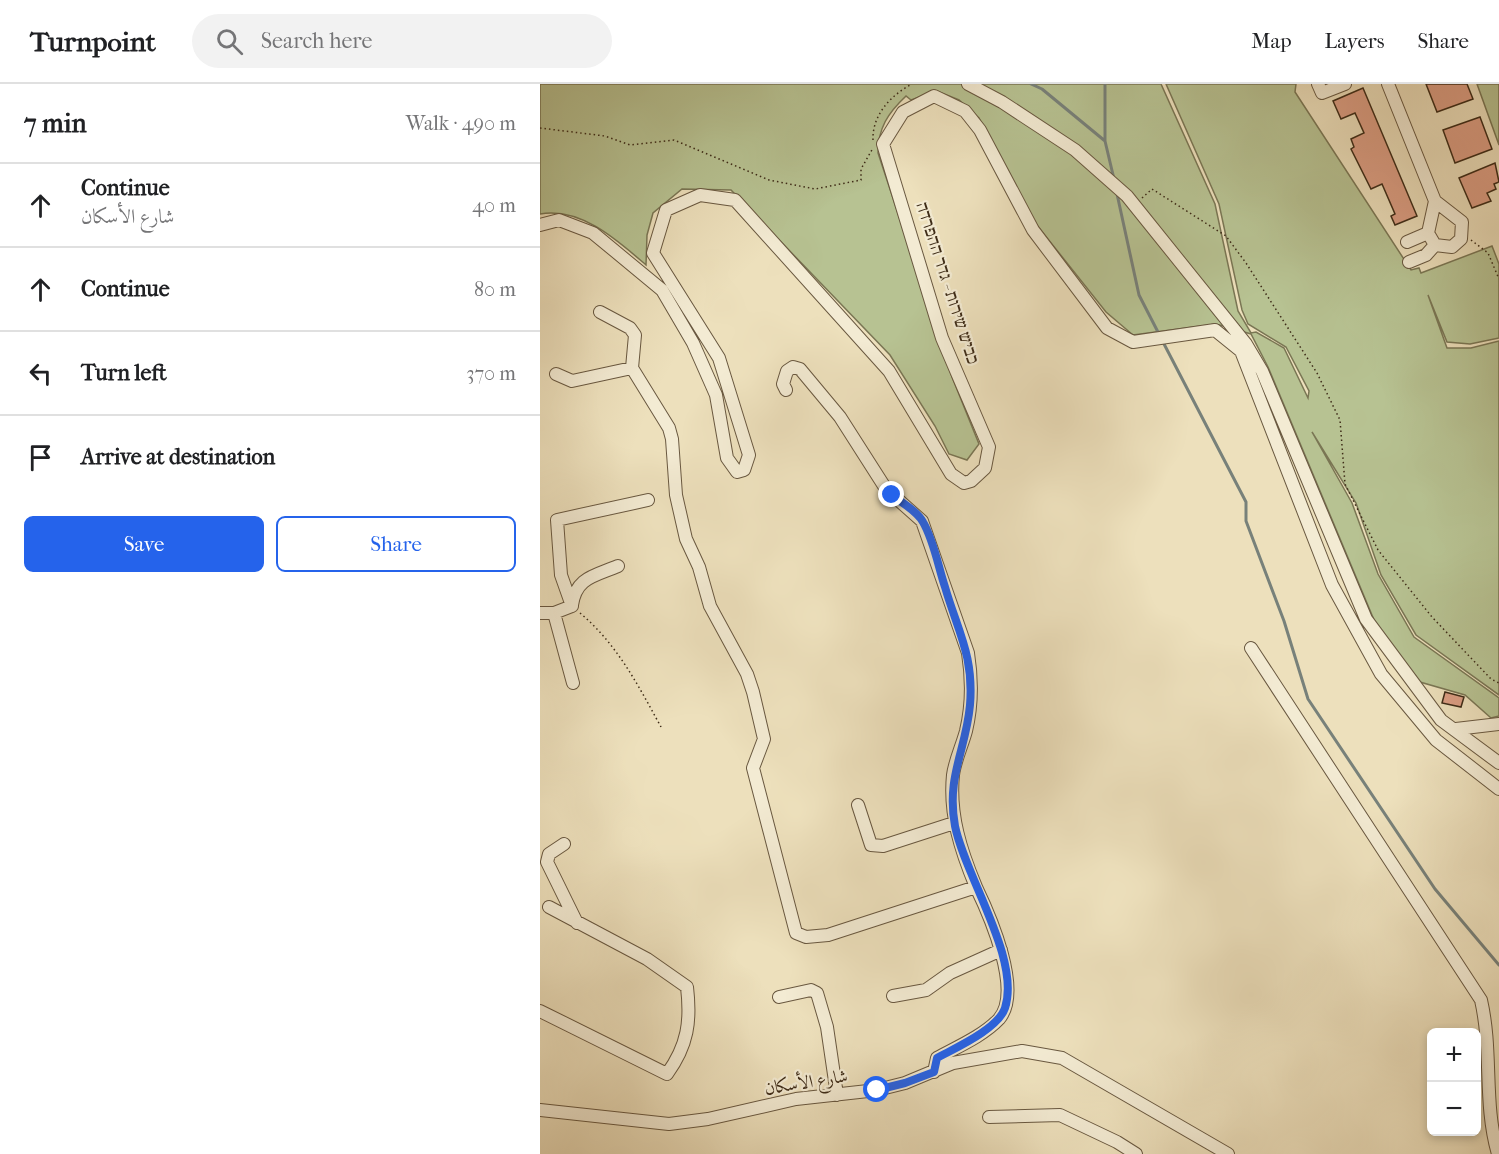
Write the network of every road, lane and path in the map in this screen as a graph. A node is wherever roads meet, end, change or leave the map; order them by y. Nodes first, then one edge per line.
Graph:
1 (912, 84) edge
2 (968, 84) edge
3 (1318, 84) edge
4 (1345, 84) edge
5 (1388, 84) edge
6 (540, 128) edge
7 (1435, 201) junction
8 (1134, 205) junction
9 (540, 225) edge
10 (1428, 233) junction
11 (1464, 233) junction
12 (1407, 242) dead end
13 (1435, 245) junction
14 (1409, 261) dead end
15 (1499, 279) edge
16 (600, 312) dead end
17 (632, 368) junction
18 (556, 374) dead end
19 (786, 390) dead end
20 (648, 500) dead end
21 (618, 567) dead end
22 (572, 606) junction
23 (554, 612) junction
24 (540, 614) edge
25 (1251, 648) dead end
26 (573, 683) dead end
27 (1499, 683) edge
28 (1499, 724) edge
29 (661, 727) dead end
30 (1455, 729) junction
31 (1499, 763) edge
32 (1499, 789) edge
33 (858, 805) dead end
34 (954, 823) junction
35 (564, 844) dead end
36 (976, 887) junction
37 (549, 907) dead end
38 (577, 923) junction
39 (1000, 950) junction
40 (893, 996) dead end
41 (779, 997) dead end
42 (540, 1011) edge
43 (934, 1072) junction
44 (837, 1095) junction
45 (540, 1110) edge
46 (989, 1117) dead end
47 (1136, 1154) edge
48 (1228, 1154) edge
49 (1498, 1154) edge

1 - 6 path
2 - 8 street
3 - 4 street
5 - 7 street
7 - 10 street
7 - 11 street
8 - 27 path
8 - 30 street
9 - 32 street, כביש שירות - גדר ההפרדה
10 - 12 street
10 - 13 street
11 - 13 street
11 - 15 path
13 - 14 street
16 - 17 street
17 - 18 street
17 - 36 street
19 - 34 street
20 - 22 street
21 - 22 street
22 - 23 street
22 - 29 path
23 - 24 street
23 - 26 street
25 - 49 street
28 - 30 street
30 - 31 street
33 - 34 street
34 - 36 street
35 - 38 street
36 - 39 street
37 - 38 street
38 - 42 street
39 - 40 street
39 - 43 street
41 - 44 street
43 - 44 street, شارع الأسكان
43 - 48 street, شارع الأسكان
44 - 45 street, شارع الأسكان
46 - 47 street

